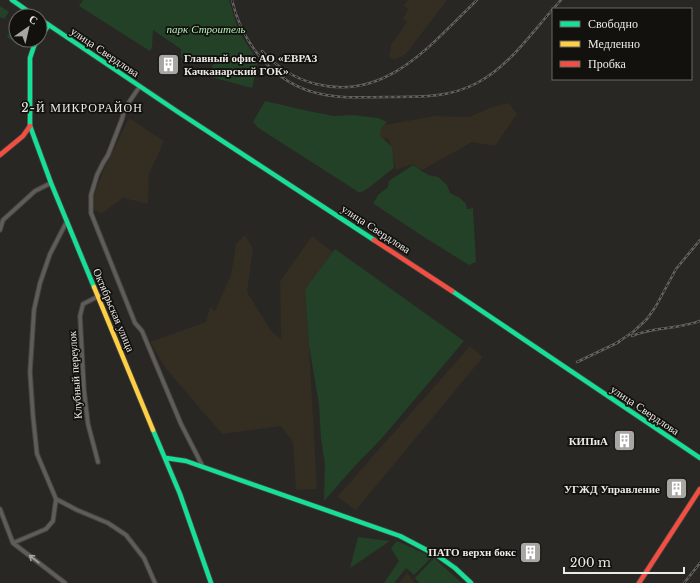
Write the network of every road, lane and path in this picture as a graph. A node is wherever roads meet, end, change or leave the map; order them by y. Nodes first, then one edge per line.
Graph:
1 (14, 0) edge
2 (24, 8) edge
3 (48, 25) edge
4 (33, 48) edge
5 (140, 86) junction
6 (30, 126) junction
7 (0, 155) edge
8 (51, 183) junction
9 (67, 220) junction
10 (0, 230) edge
11 (99, 296) junction
12 (166, 458) junction
13 (700, 458) edge
14 (98, 462) dead end
15 (203, 467) junction
16 (700, 489) edge
17 (56, 499) junction
18 (0, 509) edge
19 (12, 543) junction
20 (65, 583) edge
21 (155, 583) edge
22 (210, 583) edge
23 (471, 583) edge
24 (639, 583) edge

1 - 2 street
3 - 5 street, улица Свердлова
4 - 6 street, Октябрьская улица
5 - 13 street, улица Свердлова
5 - 15 street
6 - 7 street
6 - 8 street, Октябрьская улица
8 - 9 street, Октябрьская улица
8 - 10 street
9 - 11 street, Октябрьская улица
9 - 17 street
11 - 12 street, Октябрьская улица
11 - 14 street, Клубный переулок
12 - 15 street
12 - 22 street, Октябрьская улица
15 - 23 street
16 - 24 street
17 - 19 street
17 - 21 street
18 - 19 street
20 -> 19 street

